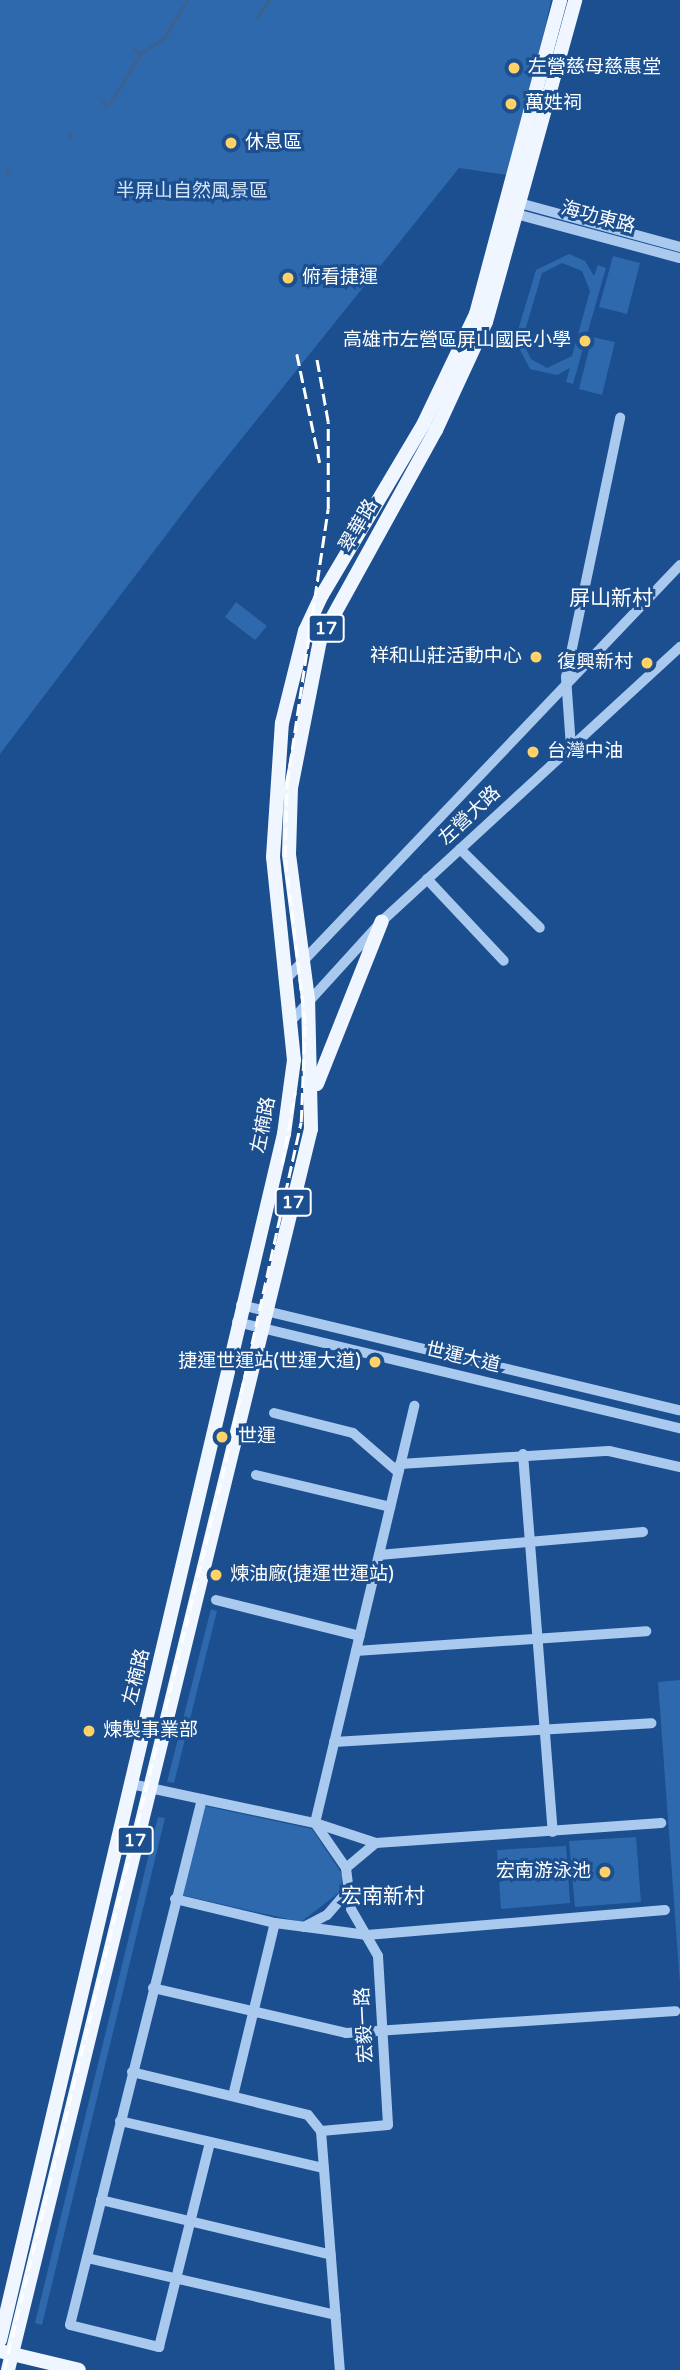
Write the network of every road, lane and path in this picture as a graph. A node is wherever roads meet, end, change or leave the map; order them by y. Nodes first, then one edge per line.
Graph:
1 (560, 0) edge
2 (575, 0) edge
3 (514, 207) junction
4 (680, 247) edge
5 (680, 258) edge
6 (620, 418) dead end
7 (680, 565) edge
8 (680, 647) edge
9 (565, 690) junction
10 (571, 747) junction
11 (460, 849) junction
12 (427, 879) junction
13 (382, 922) junction
14 (540, 928) dead end
15 (504, 961) dead end
16 (302, 963) junction
17 (287, 978) junction
18 (308, 999) junction
19 (292, 1020) junction
20 (314, 1092) junction
21 (242, 1305) junction
22 (267, 1311) junction
23 (237, 1322) junction
24 (263, 1328) junction
25 (414, 1406) dead end
26 (680, 1410) edge
27 (274, 1413) dead end
28 (680, 1428) edge
29 (523, 1454) junction
30 (399, 1468) junction
31 (680, 1468) edge
32 (256, 1475) dead end
33 (390, 1507) junction
34 (643, 1532) dead end
35 (530, 1545) junction
36 (379, 1555) junction
37 (216, 1600) dead end
38 (646, 1631) dead end
39 (360, 1636) junction
40 (537, 1639) junction
41 (356, 1651) junction
42 (651, 1723) dead end
43 (544, 1729) junction
44 (334, 1742) junction
45 (131, 1784) junction
46 (148, 1788) junction
47 (202, 1799) junction
48 (315, 1823) junction
49 (661, 1823) dead end
50 (552, 1832) junction
51 (376, 1843) junction
52 (346, 1868) junction
53 (347, 1892) junction
54 (175, 1899) junction
55 (665, 1910) dead end
56 (275, 1923) junction
57 (302, 1928) junction
58 (367, 1935) junction
59 (153, 1988) junction
60 (254, 2011) junction
61 (675, 2011) dead end
62 (384, 2030) junction
63 (132, 2072) junction
64 (233, 2096) junction
65 (120, 2121) junction
66 (321, 2132) junction
67 (210, 2143) junction
68 (324, 2168) junction
69 (100, 2200) junction
70 (190, 2222) junction
71 (331, 2255) junction
72 (87, 2258) junction
73 (176, 2278) junction
74 (336, 2315) junction
75 (0, 2340) edge
76 (6, 2352) edge
77 (0, 2368) edge
78 (8, 2370) edge
79 (79, 2370) edge
80 (340, 2370) edge

1 - 3 main road, 翠華路 / 17
2 - 3 main road, 翠華路 / 17
3 - 4 street, 海功東路
3 - 5 street, 海功東路
3 - 16 main road, 翠華路 / 17
3 - 17 main road, 翠華路 / 17
6 - 9 street
7 - 9 street
8 - 10 street, 左營大路
9 - 10 street
9 - 16 street
10 - 11 street, 左營大路
11 - 12 street, 左營大路
11 - 14 street
12 - 13 street, 左營大路
12 - 15 street
13 - 18 street, 左營大路
13 - 20 main road
16 - 17 street
16 - 18 main road, 翠華路 / 17
17 - 19 main road, 翠華路 / 17
18 - 19 street, 左營大路
18 - 20 main road, 翠華路 / 17
19 - 21 main road, 左楠路 / 17
20 - 22 main road, 左楠路 / 17
21 - 22 street, 世運大道
21 - 23 main road, 左楠路 / 17
22 - 24 main road, 左楠路 / 17
22 - 26 street, 世運大道
23 - 24 street, 世運大道
23 - 45 main road, 左楠路 / 17
24 - 28 street, 世運大道
24 - 46 main road, 左楠路 / 17
25 - 30 street
27 - 30 street
29 - 30 street
29 - 31 street
29 - 35 street
30 - 33 street
32 - 33 street
33 - 36 street
34 - 35 street
35 - 36 street
35 - 40 street
36 - 39 street
37 - 39 street
38 - 40 street
39 - 41 street
40 - 41 street
40 - 43 street
41 - 44 street
42 - 43 street
43 - 44 street
43 - 50 street
44 - 48 street
45 - 46 street
45 - 75 main road, 左楠路 / 17
46 - 47 street
46 - 76 main road, 左楠路 / 17
47 - 48 street
47 - 54 street
48 - 51 street
48 - 52 street
49 - 50 street
50 - 51 street
51 - 52 street
52 - 53 street, 宏毅一路
53 - 57 street
53 - 58 street, 宏毅一路
54 - 56 street
54 - 59 street
55 - 58 street
56 - 57 street
56 - 60 street
57 - 58 street
58 - 62 street, 宏毅一路
59 - 60 street
59 - 63 street
60 - 62 street
60 - 64 street
61 - 62 street
62 - 66 street, 宏毅一路
63 - 64 street
63 - 65 street
64 - 66 street
65 - 67 street
65 - 69 street
66 - 68 street
67 - 68 street
67 - 70 street
68 - 71 street
69 - 70 street
69 - 72 street
70 - 71 street
70 - 73 street
71 - 74 street
72 - 73 street
72 - 73 street
73 - 74 street
74 - 80 street
76 - 78 main road, 左楠路 / 17
76 - 79 main road
77 - 78 main road, 17

